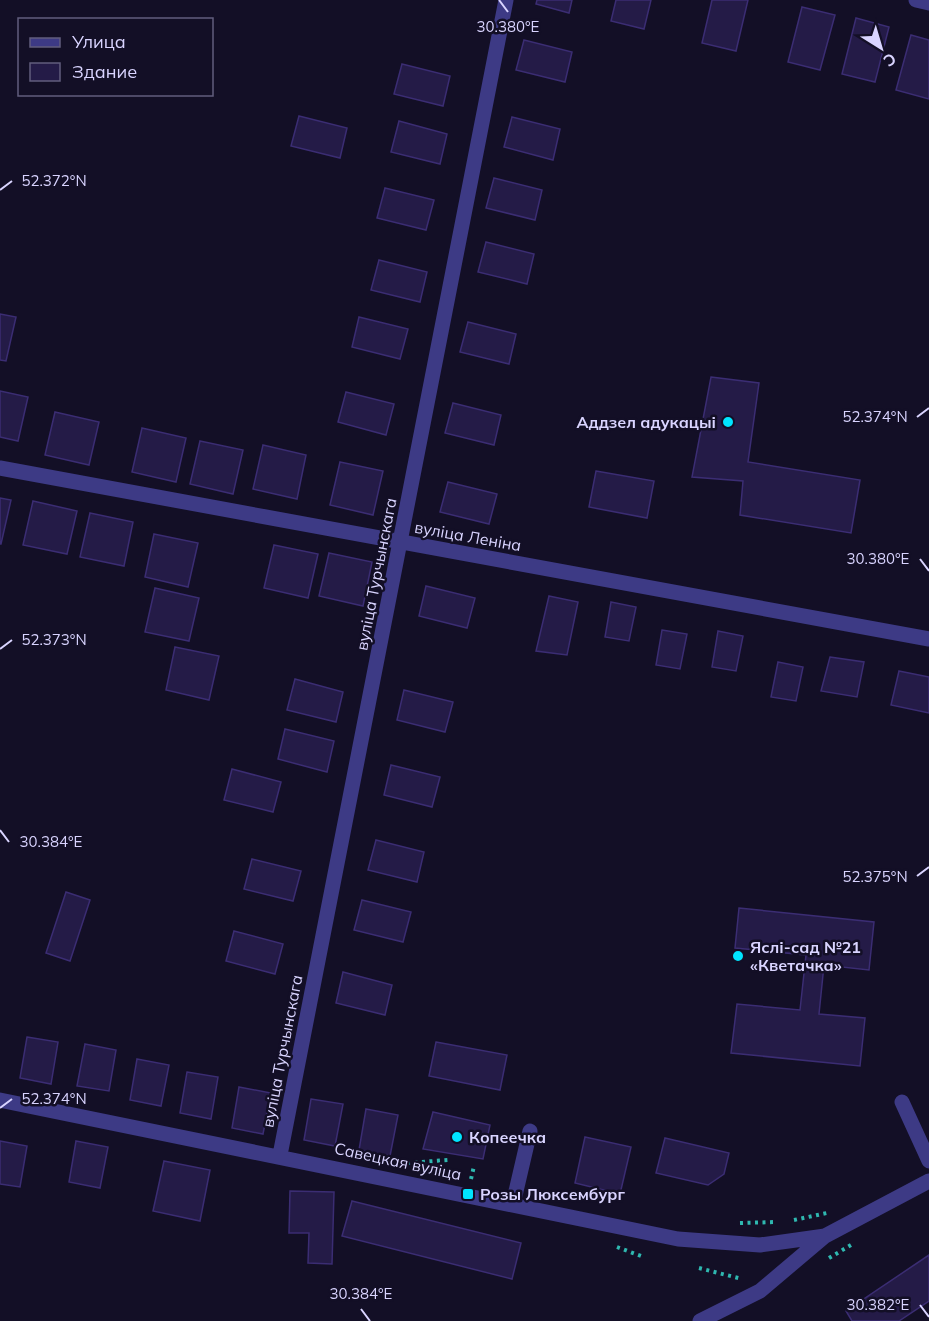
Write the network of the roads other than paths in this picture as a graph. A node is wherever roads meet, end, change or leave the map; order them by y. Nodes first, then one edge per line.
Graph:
1 (506, 0) edge
2 (916, 0) edge
3 (929, 3) edge
4 (0, 468) edge
5 (401, 542) junction
6 (929, 639) edge
7 (0, 1100) edge
8 (902, 1102) dead end
9 (530, 1131) dead end
10 (280, 1155) junction
11 (929, 1161) edge
12 (929, 1181) edge
13 (513, 1204) junction
14 (825, 1236) junction
15 (700, 1321) edge

1 - 5 street, вуліца Турчынскага
2 - 3 street
4 - 5 street, вуліца Леніна
5 - 6 street, вуліца Леніна
5 - 10 street, вуліца Турчынскага
7 - 10 street, Савецкая вуліца
8 - 11 street
9 - 13 street
10 - 13 street, Савецкая вуліца
12 - 14 street
13 - 14 street, Савецкая вуліца
14 - 15 street

